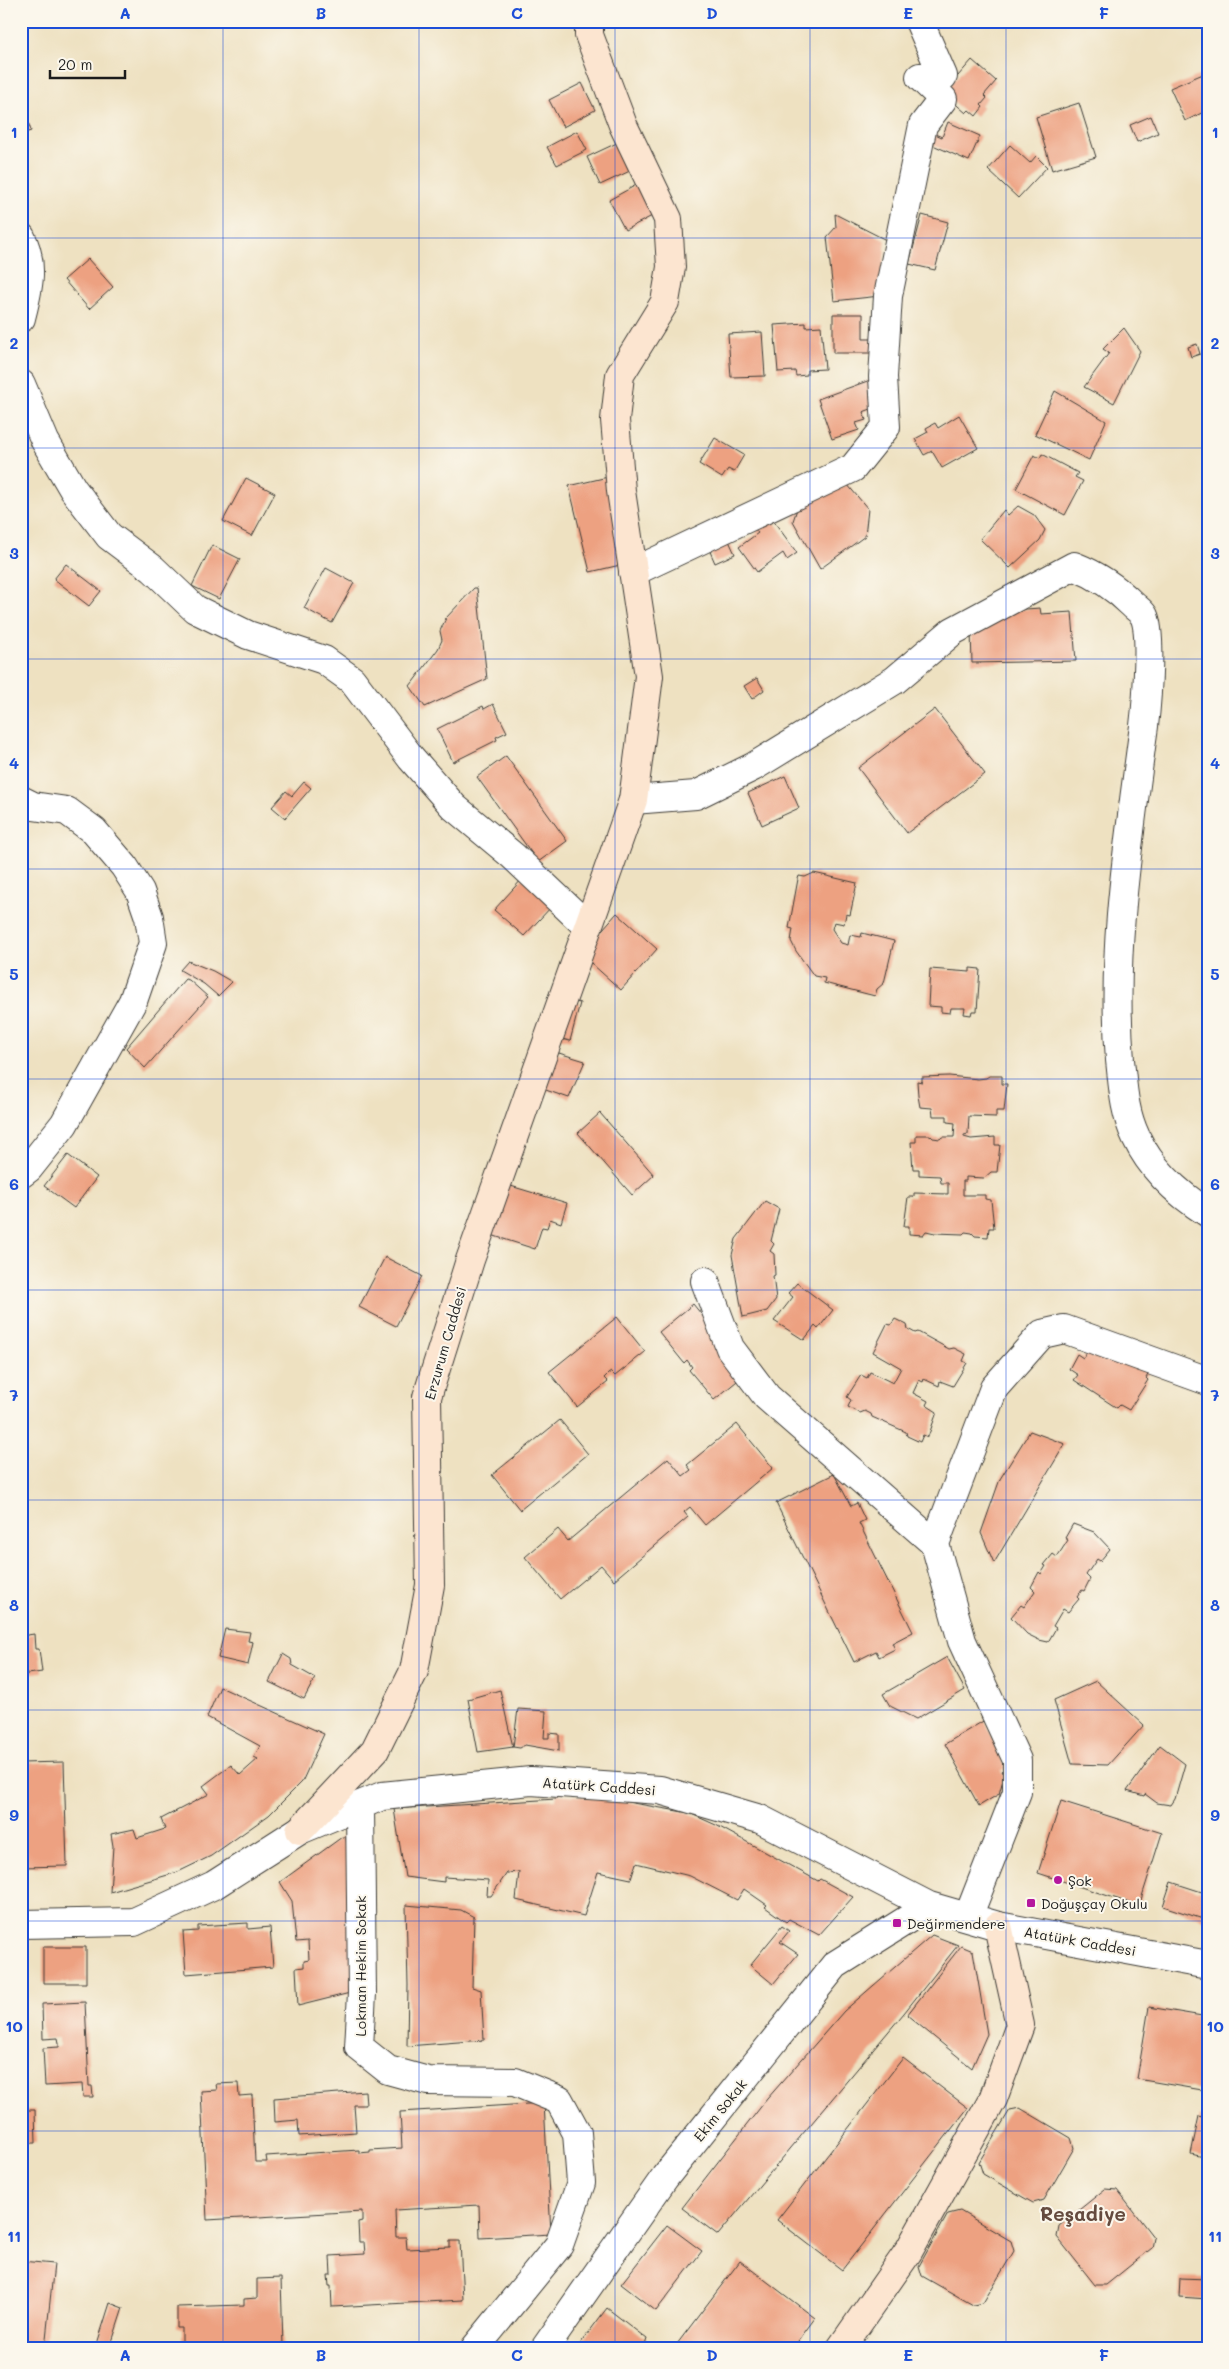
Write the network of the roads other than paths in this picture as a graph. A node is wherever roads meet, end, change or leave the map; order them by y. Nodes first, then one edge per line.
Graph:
1 (589, 21) edge
2 (919, 21) edge
3 (21, 237) edge
4 (21, 318) edge
5 (21, 384) edge
6 (633, 572) junction
7 (21, 800) edge
8 (634, 800) junction
9 (588, 926) junction
10 (21, 1174) edge
11 (1208, 1212) edge
12 (705, 1281) dead end
13 (1208, 1381) edge
14 (935, 1544) junction
15 (360, 1806) junction
16 (300, 1830) junction
17 (929, 1906) junction
18 (968, 1917) junction
19 (21, 1924) edge
20 (998, 1926) junction
21 (1208, 1965) edge
22 (476, 2348) edge
23 (544, 2348) edge
24 (841, 2348) edge

1 - 6 main road, Erzurum Caddesi
2 - 6 street
3 - 4 street
5 - 9 street
6 - 8 main road, Erzurum Caddesi
7 - 10 street
8 - 9 main road, Erzurum Caddesi
8 - 11 street
9 - 16 main road, Erzurum Caddesi
12 - 14 street
13 - 14 street
14 - 18 street
15 - 16 street, Atatürk Caddesi
15 - 17 street, Atatürk Caddesi
15 - 22 street, Lokman Hekim Sokak
16 - 19 street, Atatürk Caddesi
17 - 18 street, Atatürk Caddesi
17 - 23 street, Ekim Sokak
18 - 20 street, Atatürk Caddesi
20 - 21 street, Atatürk Caddesi
20 - 24 main road

